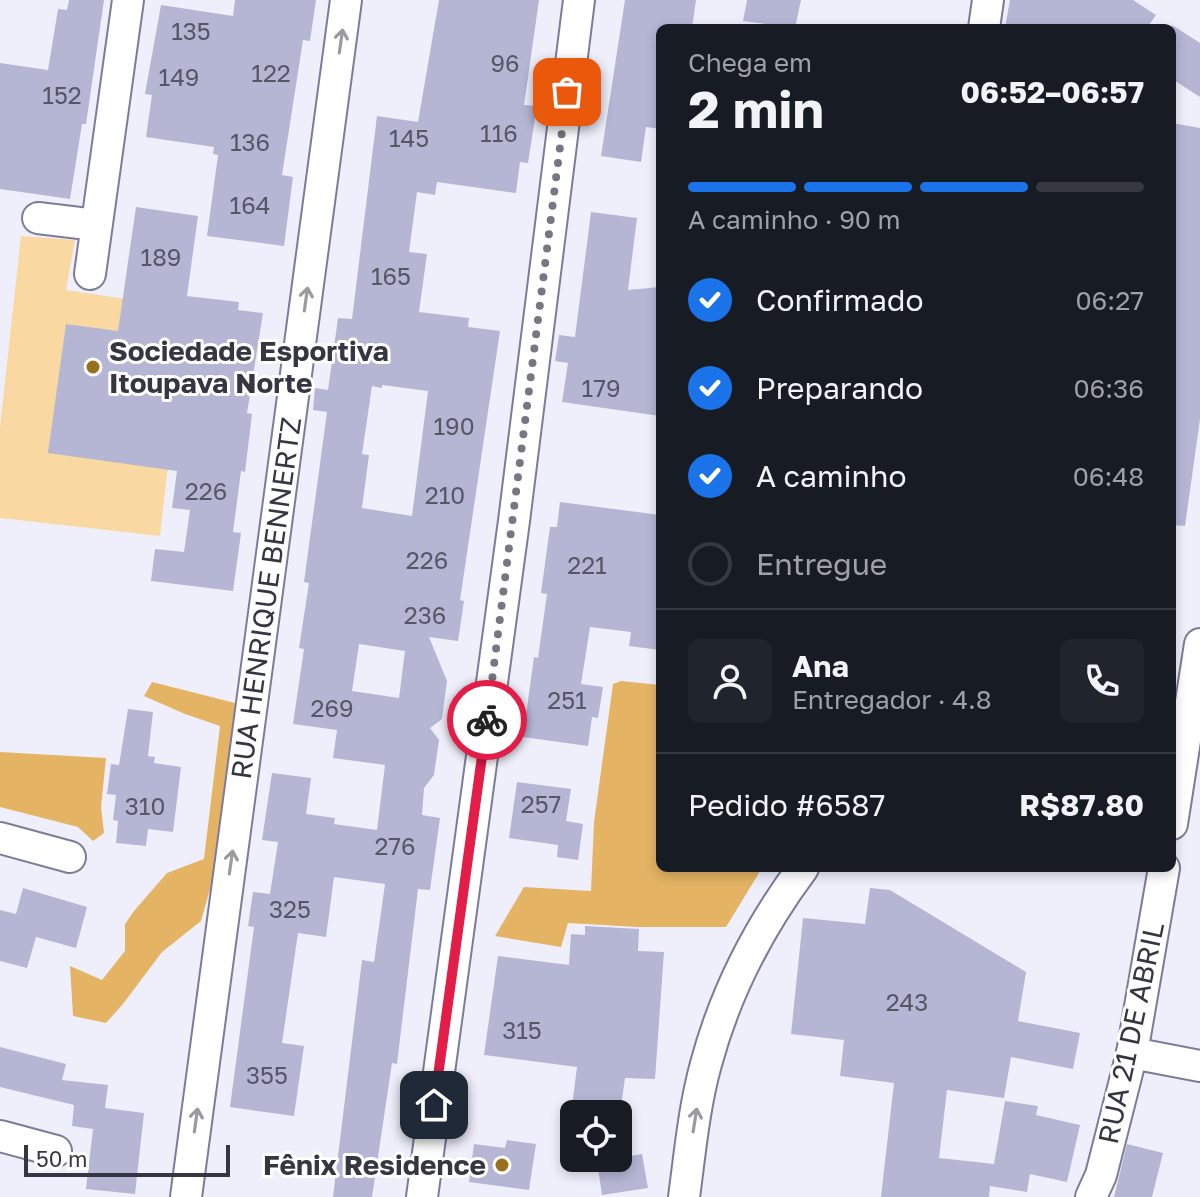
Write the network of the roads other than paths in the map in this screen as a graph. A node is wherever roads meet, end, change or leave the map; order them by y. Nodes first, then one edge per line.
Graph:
1 (128, 0) edge
2 (346, 0) edge
3 (579, 0) edge
4 (988, 0) edge
5 (985, 24) edge
6 (38, 218) dead end
7 (96, 225) junction
8 (90, 274) dead end
9 (1200, 644) edge
10 (1176, 798) edge
11 (0, 838) edge
12 (70, 857) dead end
13 (800, 872) edge
14 (1163, 872) edge
15 (1132, 1053) junction
16 (1200, 1066) edge
17 (0, 1136) edge
18 (56, 1151) dead end
19 (186, 1197) edge
20 (422, 1197) edge
21 (684, 1197) edge
22 (1091, 1197) edge

1 - 7 street
19 -> 2 street, RUA HENRIQUE BENNERTZ
3 - 20 street
4 - 5 street
6 - 7 street
7 - 8 street
9 - 10 street
11 - 12 street
21 -> 13 street
14 - 15 street, RUA 21 DE ABRIL
15 - 16 street
15 - 22 street, RUA 21 DE ABRIL
17 - 18 street

